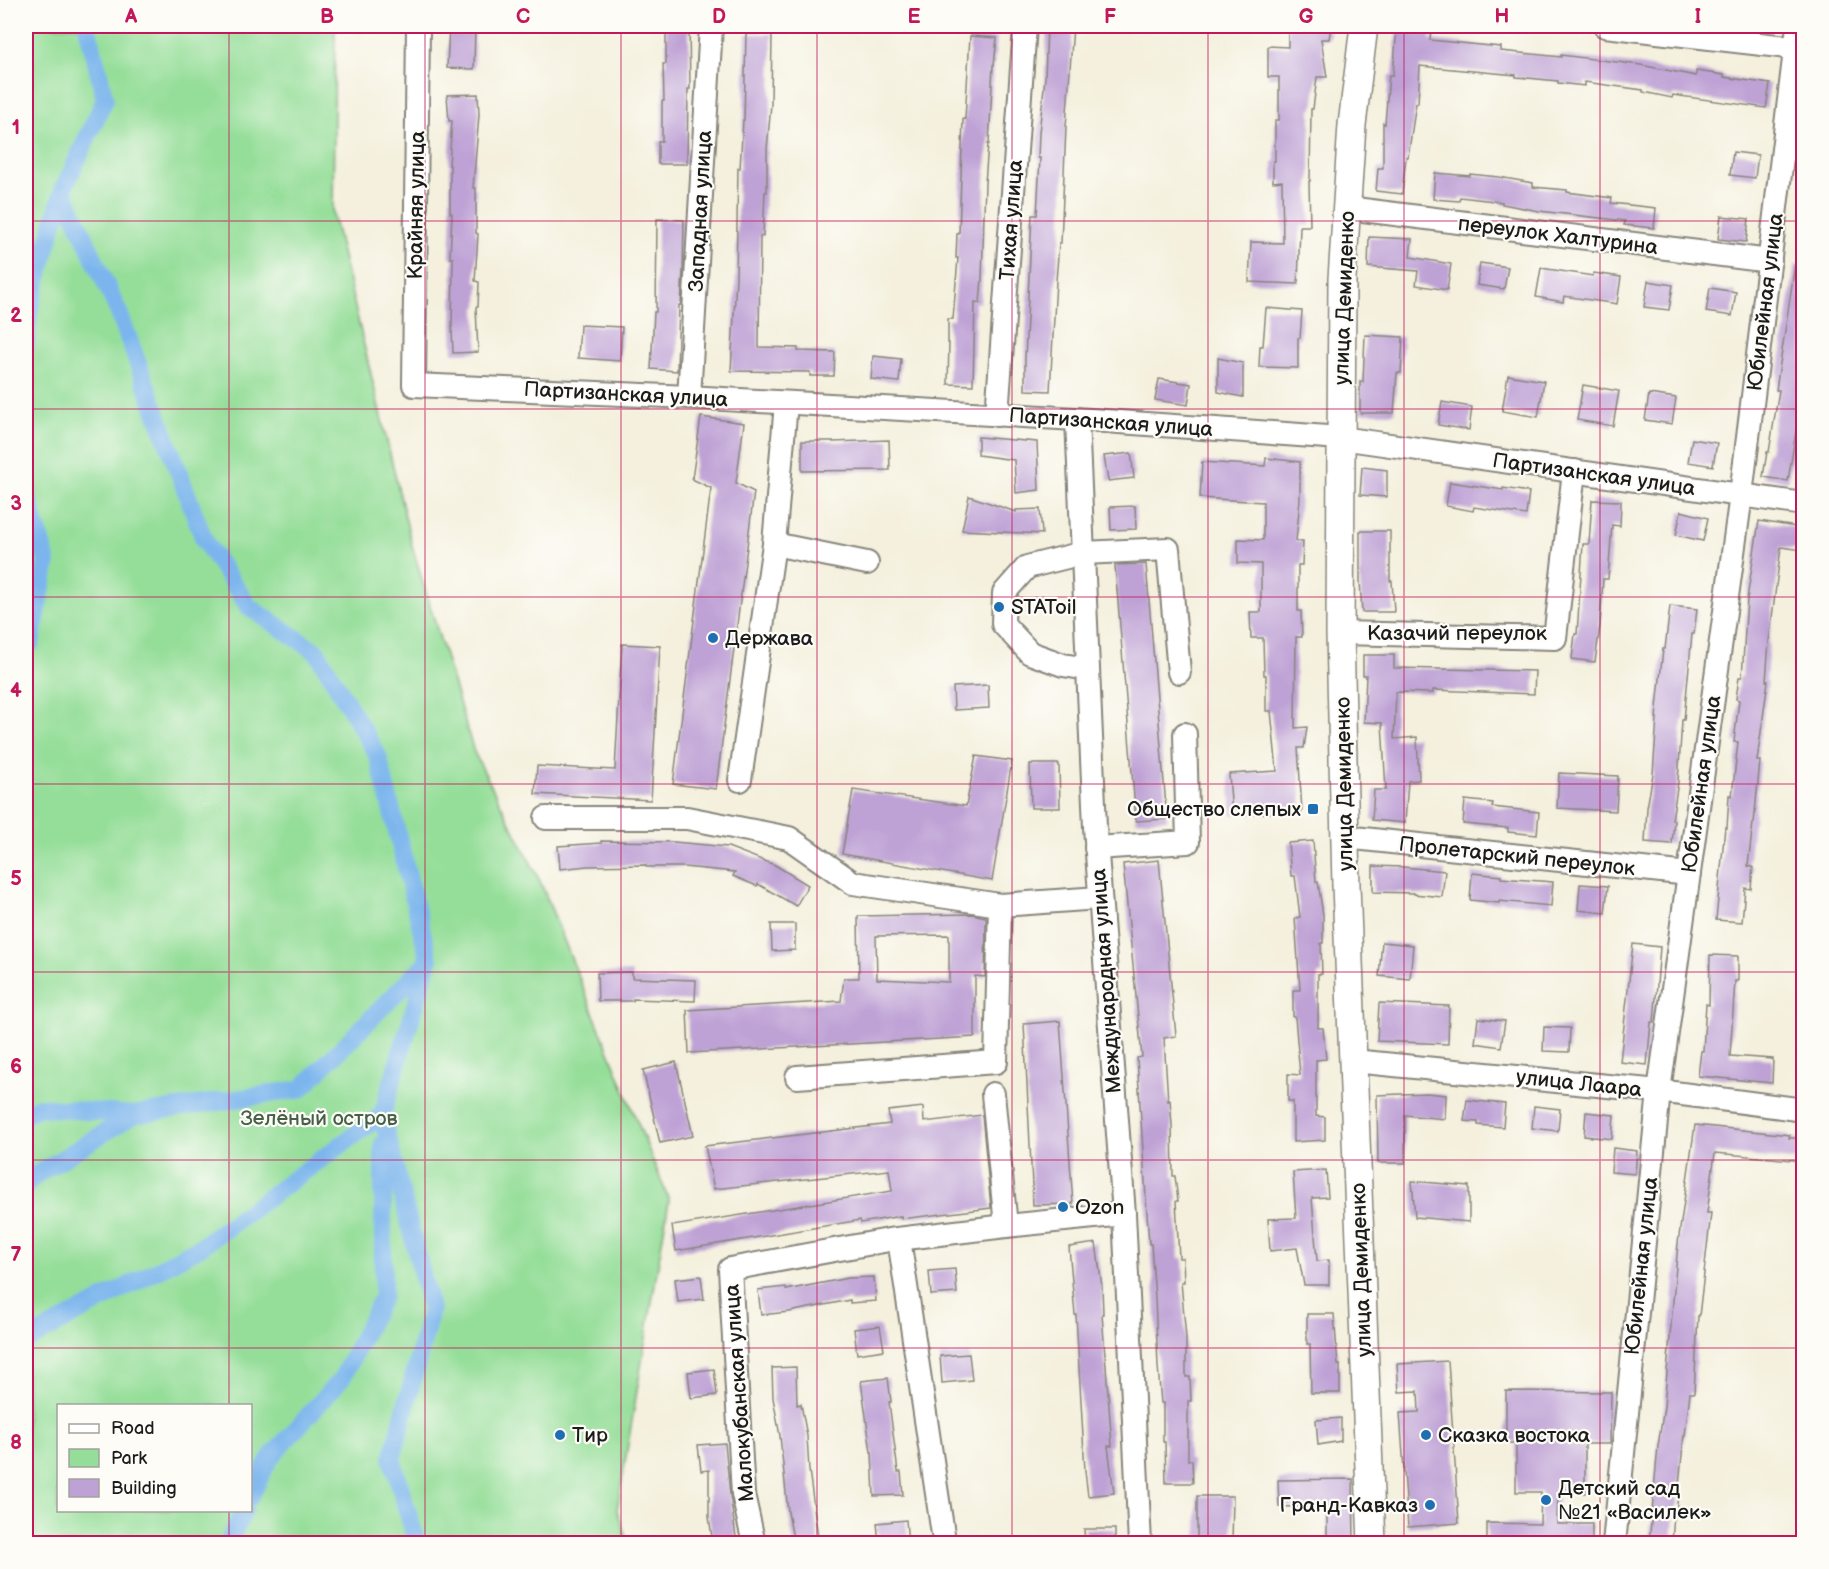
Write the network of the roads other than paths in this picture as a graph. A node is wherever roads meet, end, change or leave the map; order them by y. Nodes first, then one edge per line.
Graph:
1 (418, 26) edge
2 (711, 26) edge
3 (1025, 26) edge
4 (1364, 26) edge
5 (1605, 26) edge
6 (1798, 26) edge
7 (1796, 48) junction
8 (1347, 208) junction
9 (1770, 261) junction
10 (414, 385) joint
11 (689, 397) junction
12 (786, 403) junction
13 (997, 415) junction
14 (1077, 419) junction
15 (1341, 438) junction
16 (1575, 471) junction
17 (1741, 495) junction
18 (1803, 504) edge
19 (774, 544) junction
20 (1083, 553) junction
21 (867, 563) dead end
22 (1340, 633) junction
23 (1088, 669) junction
24 (1179, 672) dead end
25 (1185, 734) dead end
26 (740, 780) dead end
27 (546, 818) dead end
28 (1345, 837) junction
29 (1096, 848) junction
30 (1689, 874) junction
31 (1099, 898) junction
32 (1000, 905) junction
33 (1353, 1061) junction
34 (797, 1077) dead end
35 (1659, 1091) junction
36 (993, 1094) dead end
37 (1803, 1110) edge
38 (1124, 1214) junction
39 (1006, 1226) junction
40 (899, 1239) junction
41 (943, 1534) dead end
42 (754, 1544) edge
43 (1140, 1544) edge
44 (1371, 1544) edge
45 (1614, 1544) edge

1 - 10 street, Крайняя улица
2 - 11 street, Западная улица
3 - 13 street, Тихая улица
4 - 8 main road, улица Демиденко
5 - 7 street
6 - 7 street, Юбилейная улица
7 - 9 street, Юбилейная улица
8 - 9 street, переулок Халтурина
8 - 15 main road, улица Демиденко
9 - 17 street, Юбилейная улица
10 - 11 street, Партизанская улица
11 - 12 street, Партизанская улица
12 - 13 street, Партизанская улица
12 - 19 street
13 - 14 street, Партизанская улица
14 - 15 street, Партизанская улица
14 - 20 street, Международная улица
15 - 16 street, Партизанская улица
15 - 22 main road, улица Демиденко
16 - 17 street, Партизанская улица
16 - 22 street, Казачий переулок
17 - 18 street, Партизанская улица
17 - 30 street, Юбилейная улица
19 - 21 street
19 - 26 street
20 - 23 street, Международная улица
20 - 23 street
20 - 24 street
22 - 28 main road, улица Демиденко
23 - 29 street, Международная улица
25 - 29 street
27 - 32 street
28 - 30 street, Пролетарский переулок
28 - 33 main road, улица Демиденко
29 - 31 street, Международная улица
30 - 35 street, Юбилейная улица
31 - 32 street
31 - 38 street, Международная улица
32 - 34 street
33 - 35 street, улица Лаара
33 - 44 main road, улица Демиденко
35 - 37 street, улица Лаара
35 - 45 street, Юбилейная улица
36 - 39 street
38 - 39 street, Малокубанская улица
38 - 43 street, Международная улица
39 - 40 street, Малокубанская улица
40 - 41 street
40 - 42 street, Малокубанская улица

